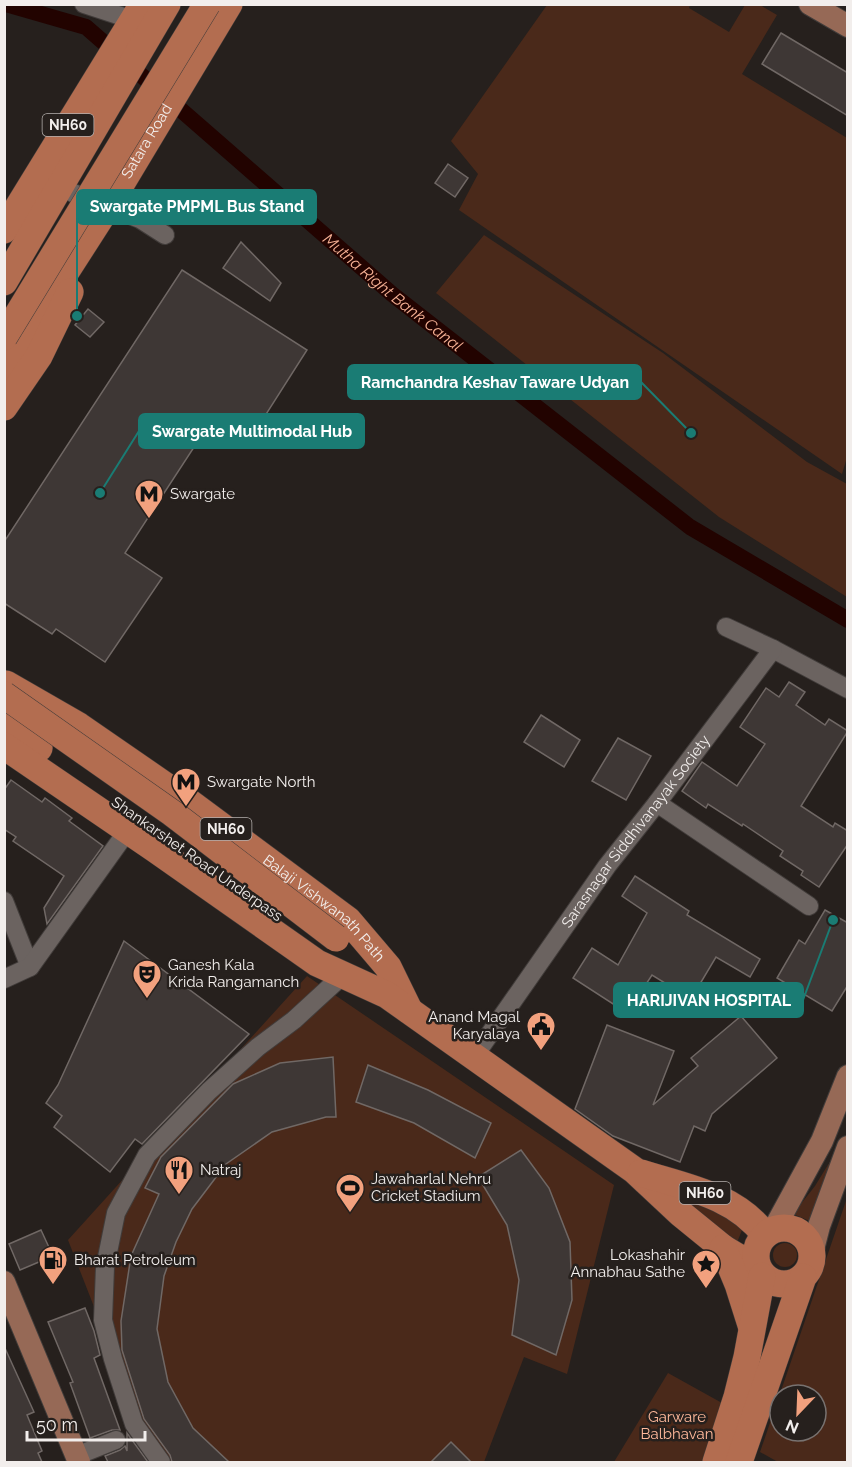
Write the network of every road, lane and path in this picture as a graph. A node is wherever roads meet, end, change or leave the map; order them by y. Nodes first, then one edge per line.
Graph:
1 (84, 4) edge
2 (167, 4) edge
3 (207, 4) edge
4 (230, 4) edge
5 (810, 4) edge
6 (135, 16) edge
7 (848, 26) edge
8 (73, 193) dead end
9 (105, 210) junction
10 (4, 230) edge
11 (165, 234) dead end
12 (4, 282) edge
13 (4, 337) edge
14 (4, 368) edge
15 (4, 407) edge
16 (726, 627) dead end
17 (773, 649) junction
18 (4, 683) edge
19 (848, 689) edge
20 (4, 695) edge
21 (4, 725) edge
22 (4, 746) edge
23 (657, 803) junction
24 (128, 830) junction
25 (4, 901) edge
26 (809, 906) dead end
27 (30, 967) junction
28 (388, 967) junction
29 (344, 975) junction
30 (4, 979) edge
31 (387, 995) junction
32 (411, 1013) junction
33 (473, 1058) junction
34 (848, 1076) edge
35 (848, 1147) edge
36 (634, 1170) junction
37 (769, 1232) junction
38 (723, 1248) junction
39 (808, 1265) junction
40 (759, 1269) junction
41 (4, 1282) edge
42 (752, 1329) junction
43 (116, 1440) dead end
44 (77, 1459) edge
45 (161, 1462) edge
46 (716, 1462) edge
47 (739, 1462) edge

1 - 6 street
2 - 12 highway
3 - 13 highway, bridge
4 - 9 highway, Satara Road
5 - 7 main road
6 - 10 highway, NH60
8 - 9 street
9 - 11 street
9 - 14 highway, Satara Road
9 - 15 highway
16 - 17 street
17 - 19 street
17 - 23 street, Sarasnagar Siddhivanayak Society
18 - 28 highway, Balaji Vishwanath Path / NH60
20 - 28 highway, bridge
21 - 31 highway, Shankarshet Road Underpass
22 - 24 highway, Balaji Vishwanath Path / NH60
23 - 26 street
23 - 33 street, Sarasnagar Siddhivanayak Society
24 - 27 street
24 - 29 highway, Balaji Vishwanath Path / NH60
25 - 27 street
27 - 30 street
28 - 32 highway, Balaji Vishwanath Path / NH60
29 - 31 highway, Balaji Vishwanath Path / NH60
29 - 45 street
31 - 32 highway, Balaji Vishwanath Path / NH60
32 - 33 highway, Balaji Vishwanath Path / NH60
33 - 36 highway, Balaji Vishwanath Path / NH60
34 - 37 main road
35 - 39 main road
36 - 37 highway, Balaji Vishwanath Path / NH60
36 - 38 highway, Balaji Vishwanath Path / NH60
37 - 39 highway
37 - 40 highway
38 - 40 highway, Balaji Vishwanath Path / NH60
38 - 42 highway
39 - 40 highway, Balaji Vishwanath Path / NH60
39 - 47 highway
40 - 42 highway
41 - 44 main road
42 - 46 highway
43 - 44 street

